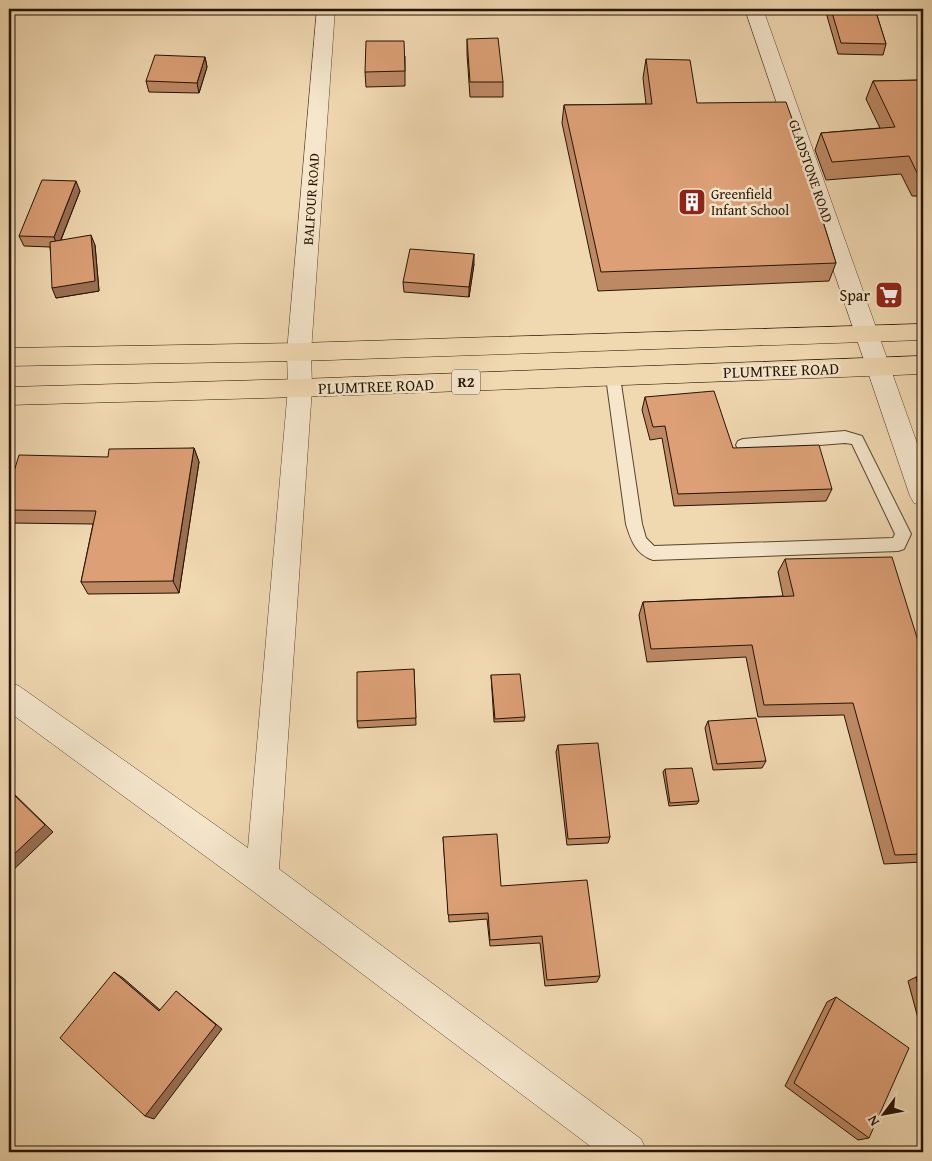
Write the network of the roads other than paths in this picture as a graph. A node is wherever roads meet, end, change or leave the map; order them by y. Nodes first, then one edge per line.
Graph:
1 (326, 9) edge
2 (754, 9) edge
3 (923, 332) edge
4 (868, 333) junction
5 (299, 352) junction
6 (9, 357) edge
7 (923, 365) edge
8 (878, 367) junction
9 (613, 377) junction
10 (300, 388) junction
11 (9, 396) edge
12 (743, 445) dead end
13 (923, 496) edge
14 (9, 695) edge
15 (262, 877) junction
16 (628, 1152) edge

1 - 5 street, BALFOUR ROAD
2 - 4 street, GLADSTONE ROAD
3 - 4 highway, PLUMTREE ROAD / R2
4 - 5 highway, PLUMTREE ROAD / R2
4 - 8 street, GLADSTONE ROAD
5 - 6 highway, PLUMTREE ROAD / R2
5 - 10 street, BALFOUR ROAD
7 - 8 highway, PLUMTREE ROAD / R2
8 - 9 highway, PLUMTREE ROAD / R2
8 - 13 street, GLADSTONE ROAD
9 - 10 highway, PLUMTREE ROAD / R2
9 - 12 lane
10 - 11 highway, PLUMTREE ROAD / R2
10 - 15 street, BALFOUR ROAD
14 - 15 street
15 - 16 street

